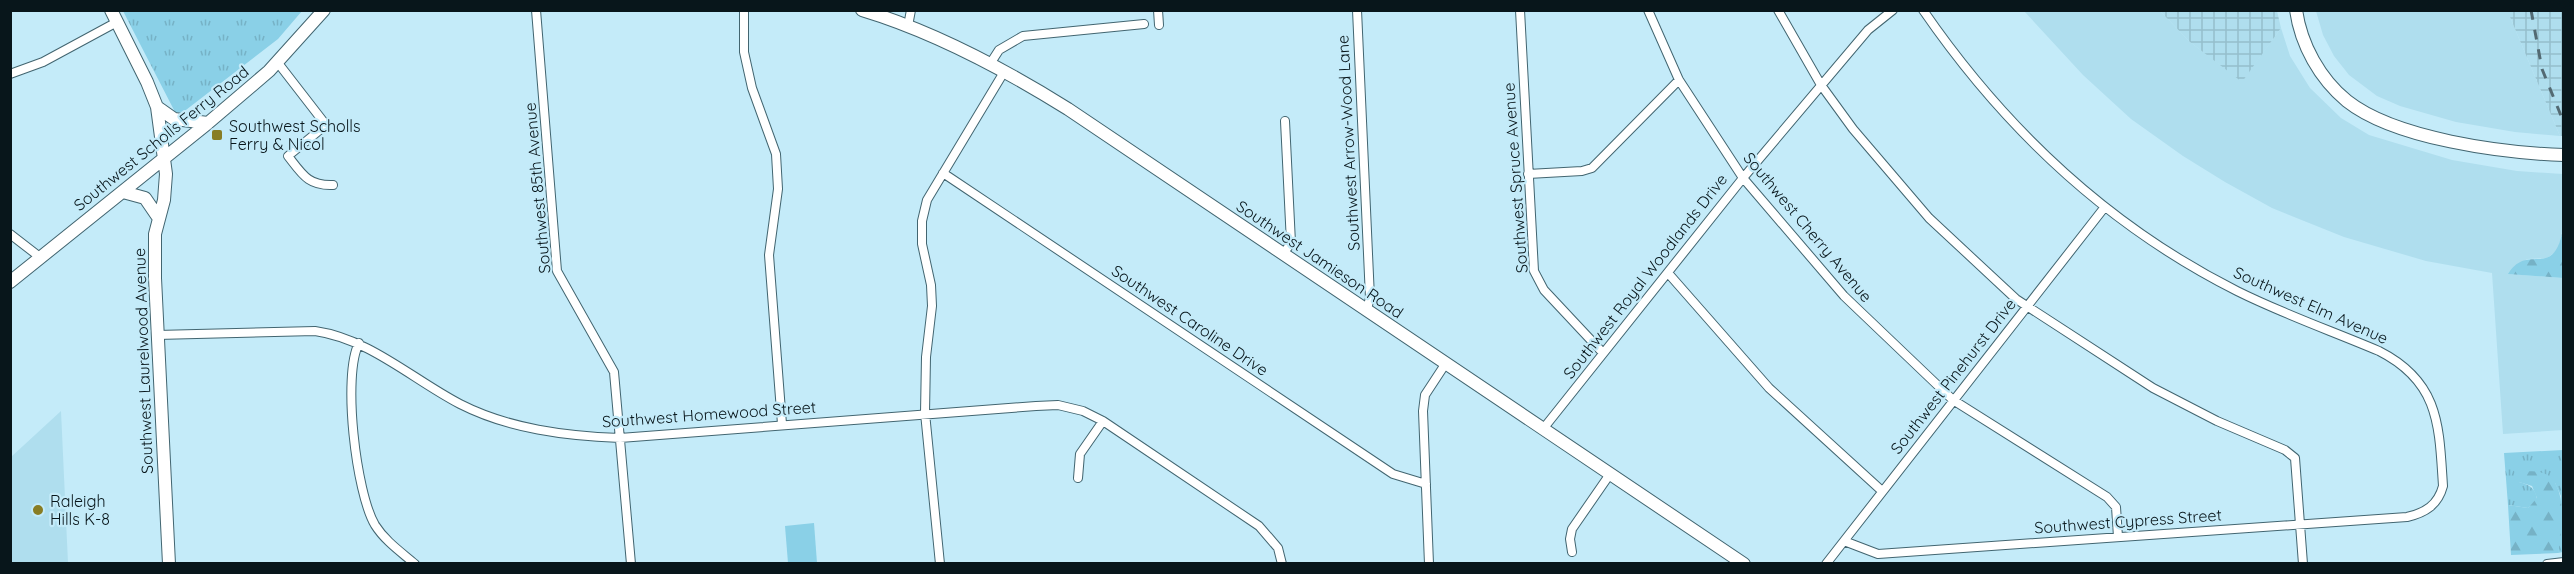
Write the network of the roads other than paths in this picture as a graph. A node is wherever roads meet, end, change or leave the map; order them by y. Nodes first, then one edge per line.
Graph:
1 (111, 10) edge
2 (324, 10) edge
3 (536, 10) edge
4 (744, 10) edge
5 (862, 10) edge
6 (911, 10) edge
7 (1158, 10) edge
8 (1357, 10) edge
9 (1520, 10) edge
10 (1648, 10) edge
11 (1778, 10) edge
12 (1893, 10) edge
13 (1923, 10) edge
14 (2296, 10) edge
15 (117, 22) junction
16 (1144, 24) dead end
17 (1159, 25) dead end
18 (908, 26) junction
19 (278, 63) junction
20 (990, 64) junction
21 (1004, 72) junction
22 (10, 74) edge
23 (1679, 80) junction
24 (1821, 85) junction
25 (157, 107) junction
26 (1285, 121) dead end
27 (208, 123) junction
28 (2564, 155) edge
29 (163, 160) junction
30 (943, 173) junction
31 (1528, 174) junction
32 (1743, 178) junction
33 (333, 184) dead end
34 (123, 192) junction
35 (2104, 208) junction
36 (158, 217) junction
37 (10, 234) edge
38 (1283, 254) junction
39 (41, 258) junction
40 (1668, 273) junction
41 (10, 282) edge
42 (2027, 307) junction
43 (1367, 309) junction
44 (157, 335) junction
45 (359, 343) junction
46 (1603, 353) junction
47 (1446, 363) junction
48 (1953, 400) junction
49 (924, 413) junction
50 (1103, 421) junction
51 (782, 424) junction
52 (1543, 429) junction
53 (620, 438) junction
54 (1610, 474) junction
55 (1078, 478) dead end
56 (1426, 484) junction
57 (1882, 491) junction
58 (2415, 515) joint
59 (2301, 524) junction
60 (2118, 537) junction
61 (1844, 541) junction
62 (1572, 552) dead end
63 (2564, 562) edge
64 (169, 564) edge
65 (415, 564) edge
66 (631, 564) edge
67 (940, 564) edge
68 (1282, 564) edge
69 (1429, 564) edge
70 (1744, 564) edge
71 (1826, 564) edge
72 (2303, 564) edge
73 (2547, 564) edge

1 - 15 street, Southwest Laurelwood Avenue
2 - 19 street, Southwest Scholls Ferry Road
3 - 53 street, Southwest 85th Avenue
4 - 51 street
5 - 18 street, Southwest Jamieson Road
6 - 18 street
7 - 17 street
8 - 43 street, Southwest Arrow-Wood Lane
9 - 31 street, Southwest Spruce Avenue
10 - 23 street, Southwest Cherry Avenue
11 - 24 street
12 - 24 street, Southwest Royal Woodlands Drive
13 - 35 street, Southwest Elm Avenue
14 - 28 street
15 - 22 street
15 - 25 street, Southwest Laurelwood Avenue
16 - 20 street
18 - 20 street, Southwest Jamieson Road
19 - 27 street, Southwest Scholls Ferry Road
19 - 33 street
20 - 21 street, Southwest Jamieson Road
21 - 30 street
21 - 38 street, Southwest Jamieson Road
23 - 31 street
23 - 32 street, Southwest Cherry Avenue
24 - 32 street, Southwest Royal Woodlands Drive
24 - 42 street
25 - 27 street
25 - 29 street, Southwest Laurelwood Avenue
26 - 38 street
27 - 29 street, Southwest Scholls Ferry Road
29 - 34 street, Southwest Scholls Ferry Road
29 - 36 street, Southwest Laurelwood Avenue
30 - 49 street
30 - 56 street, Southwest Caroline Drive
31 - 46 street, Southwest Spruce Avenue
32 - 40 street, Southwest Royal Woodlands Drive
32 - 48 street, Southwest Cherry Avenue
34 - 36 street
34 - 39 street, Southwest Scholls Ferry Road
35 - 42 street, Southwest Pinehurst Drive
35 - 58 street, Southwest Elm Avenue
36 - 44 street, Southwest Laurelwood Avenue
37 - 39 street
38 - 43 street, Southwest Jamieson Road
39 - 41 street, Southwest Scholls Ferry Road
40 - 46 street, Southwest Royal Woodlands Drive
40 - 57 street
42 - 48 street, Southwest Pinehurst Drive
42 - 59 street
43 - 47 street, Southwest Jamieson Road
44 - 45 street, Southwest Homewood Street
44 - 64 street, Southwest Laurelwood Avenue
45 - 53 street, Southwest Homewood Street
45 - 65 street
46 - 52 street, Southwest Royal Woodlands Drive
47 - 52 street, Southwest Jamieson Road
47 - 56 street
48 - 57 street, Southwest Pinehurst Drive
48 - 60 street, Southwest Cherry Avenue
49 - 50 street, Southwest Homewood Street
49 - 51 street, Southwest Homewood Street
49 - 67 street
50 - 55 street
50 - 68 street, Southwest Homewood Street
51 - 53 street, Southwest Homewood Street
52 - 54 street, Southwest Jamieson Road
53 - 66 street, Southwest 85th Avenue
54 - 62 street
54 - 70 street, Southwest Jamieson Road
56 - 69 street
57 - 61 street, Southwest Pinehurst Drive
58 - 59 street, Southwest Cypress Street
59 - 60 street, Southwest Cypress Street
59 - 72 street
60 - 61 street, Southwest Cypress Street
61 - 71 street, Southwest Pinehurst Drive
63 - 73 street

